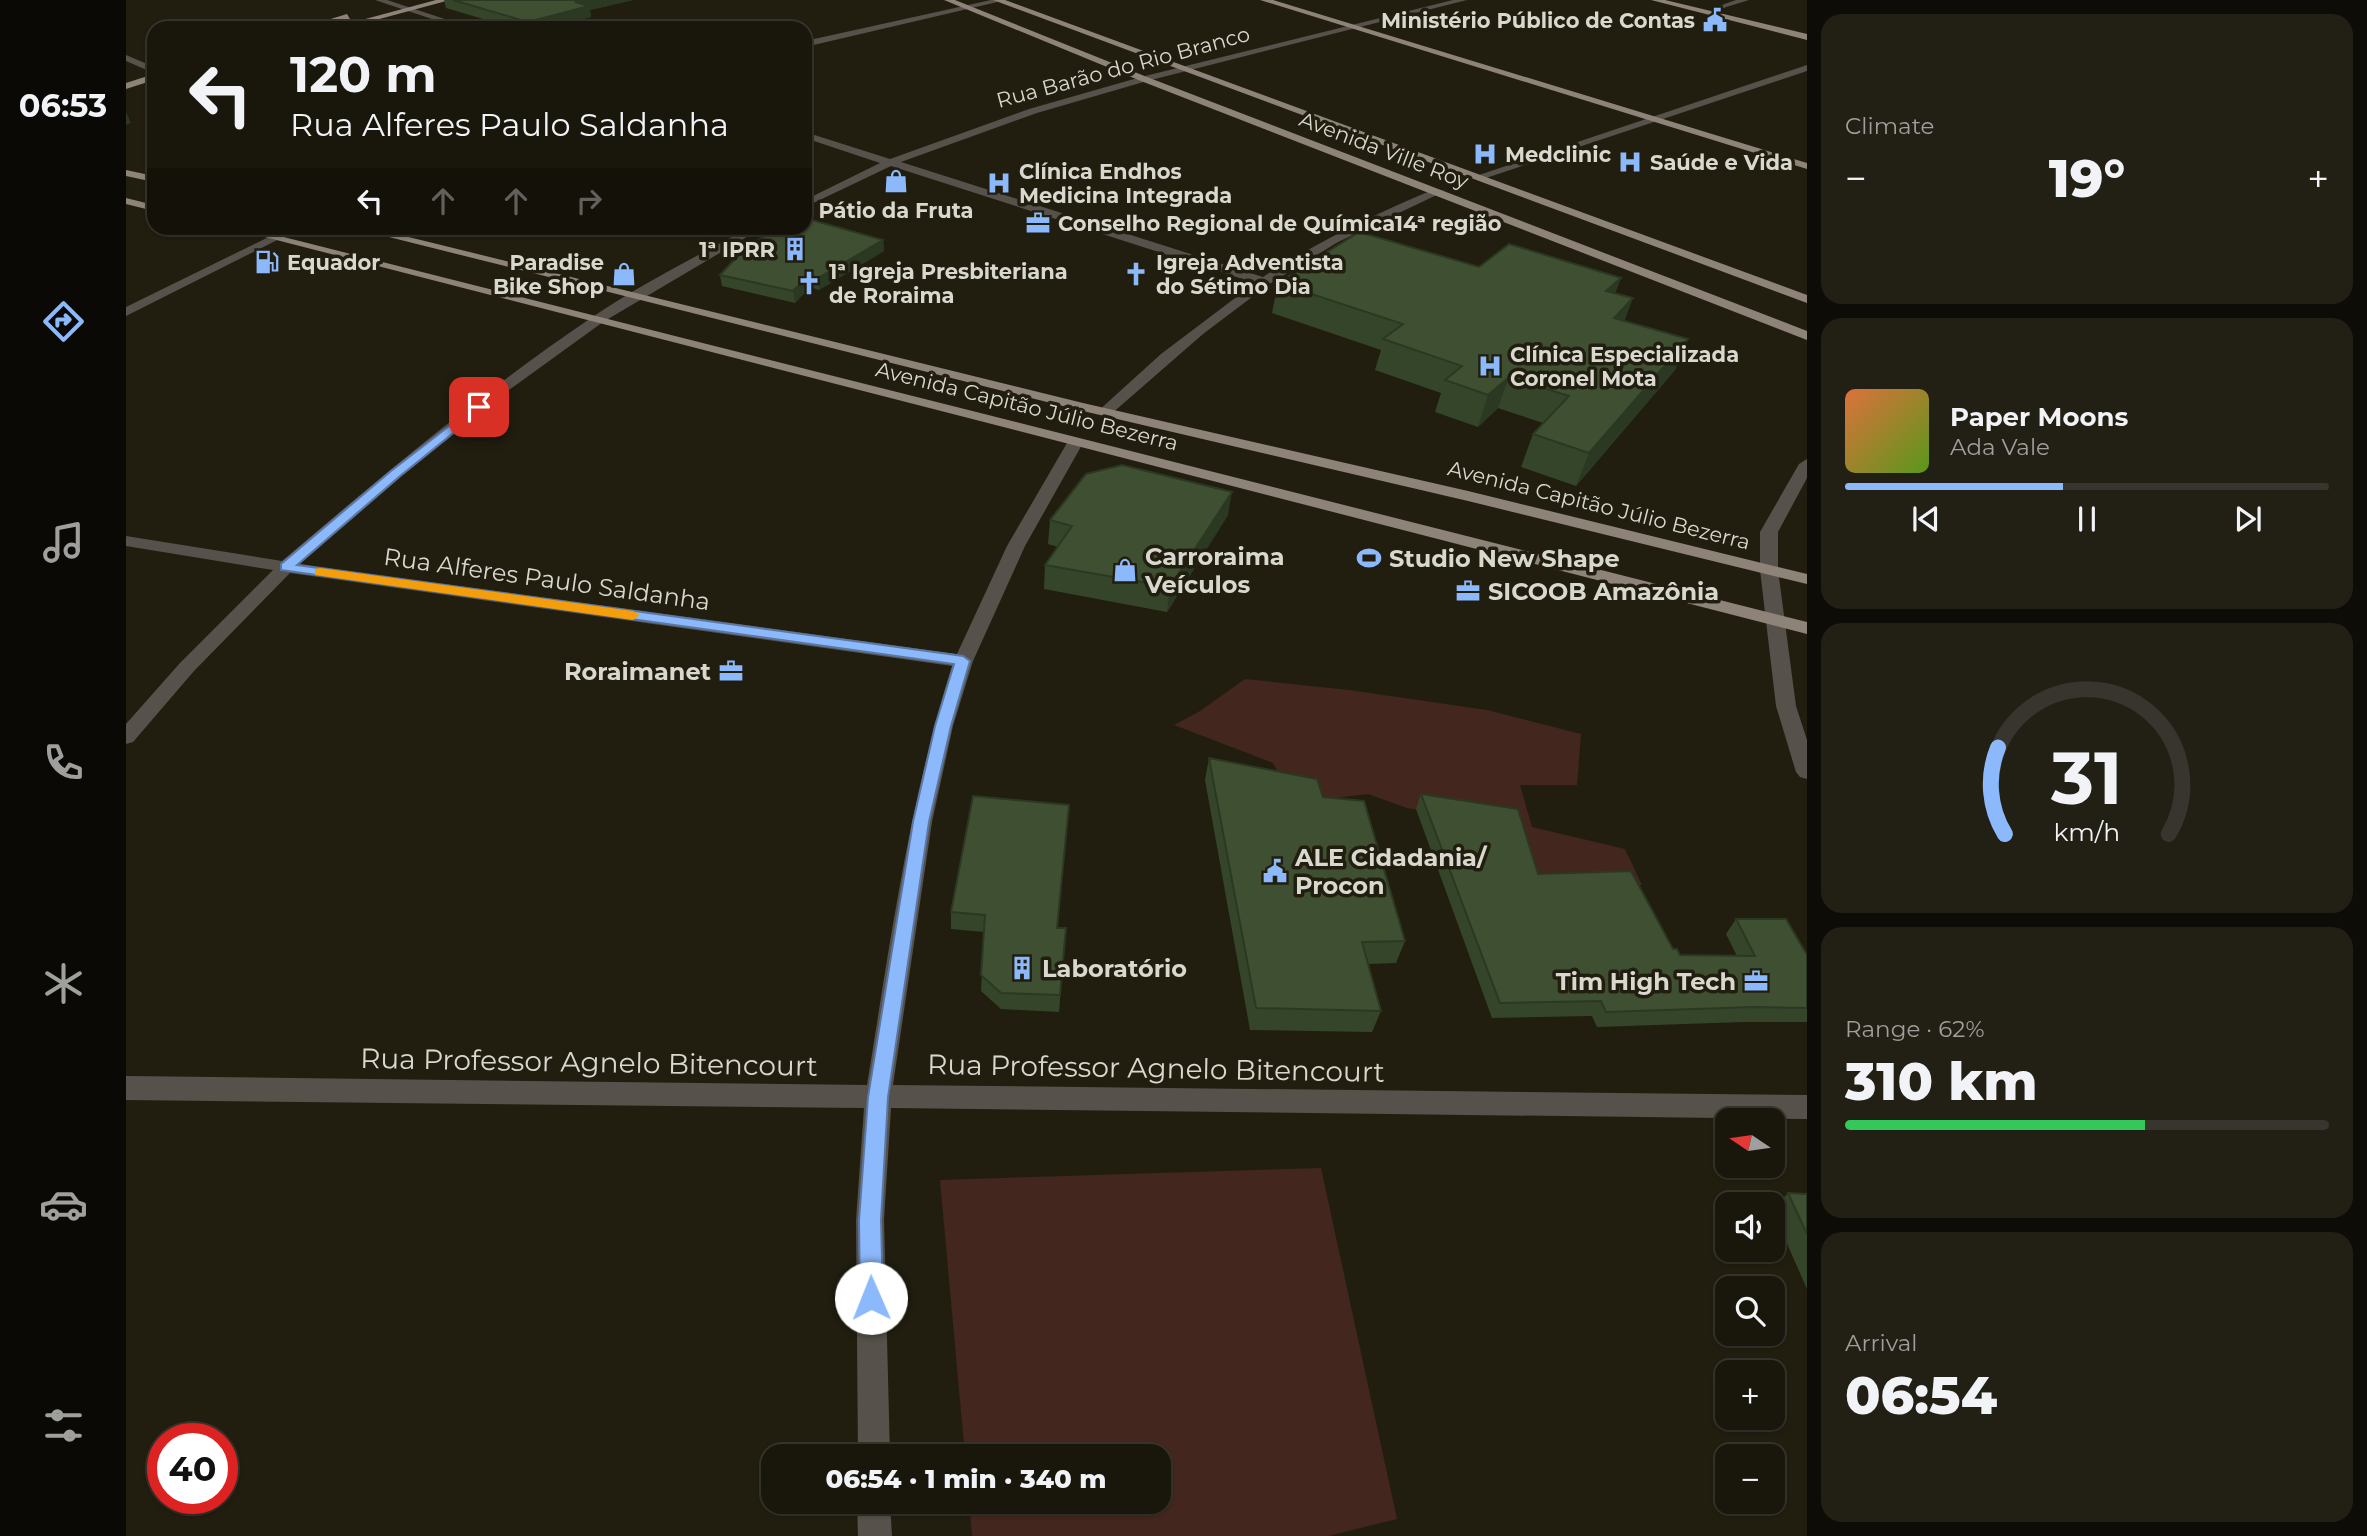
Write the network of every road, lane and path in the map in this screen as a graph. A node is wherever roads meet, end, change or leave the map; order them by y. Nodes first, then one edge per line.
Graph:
1 (379, 0) edge
2 (413, 0) edge
3 (446, 0) edge
4 (947, 0) edge
5 (999, 0) edge
6 (1264, 0) edge
7 (1294, 0) edge
8 (1463, 0) edge
9 (1655, 0) edge
10 (1690, 0) edge
11 (1745, 0) edge
12 (393, 5) junction
13 (966, 7) junction
14 (1720, 7) junction
15 (406, 9) junction
16 (332, 21) edge
17 (362, 21) edge
18 (445, 21) edge
19 (1370, 23) junction
20 (1353, 28) junction
21 (1807, 29) edge
22 (1807, 37) edge
23 (812, 42) edge
24 (126, 58) edge
25 (147, 68) edge
26 (1807, 68) edge
27 (1185, 70) junction
28 (147, 72) edge
29 (147, 74) edge
30 (126, 75) edge
31 (1144, 79) junction
32 (126, 86) edge
33 (1673, 114) junction
34 (1655, 119) junction
35 (812, 137) edge
36 (1807, 155) edge
37 (888, 163) junction
38 (1807, 166) edge
39 (126, 173) edge
40 (1479, 177) junction
41 (147, 178) edge
42 (1439, 191) junction
43 (126, 201) edge
44 (812, 201) edge
45 (147, 206) edge
46 (266, 235) edge
47 (279, 235) edge
48 (389, 235) edge
49 (744, 235) edge
50 (275, 237) junction
51 (1264, 282) junction
52 (639, 294) junction
53 (1807, 299) edge
54 (126, 312) edge
55 (598, 319) junction
56 (1807, 336) edge
57 (1105, 412) junction
58 (1075, 443) junction
59 (1807, 464) edge
60 (126, 541) edge
61 (286, 567) junction
62 (1769, 570) junction
63 (1807, 579) edge
64 (1773, 619) junction
65 (1807, 628) edge
66 (963, 661) junction
67 (126, 737) edge
68 (1807, 772) edge
69 (126, 1088) edge
70 (878, 1097) junction
71 (1807, 1107) edge
72 (874, 1444) edge
73 (874, 1514) edge
74 (875, 1536) edge

1 - 12 street
2 - 12 main road
3 - 15 main road
4 - 13 main road, Avenida Ville Roy
5 - 13 street
5 - 27 main road, Avenida Ville Roy
6 - 20 main road
7 - 19 main road
8 - 19 street, Rua Barão do Rio Branco
9 - 22 main road
10 - 14 main road
11 - 14 street
12 - 15 street
12 - 16 main road
13 - 23 street
13 - 31 main road, Avenida Ville Roy
14 - 21 main road
15 - 17 main road
15 - 18 street
19 - 20 street, Rua Barão do Rio Branco
19 - 33 main road
20 - 27 street, Rua Barão do Rio Branco
20 - 34 main road
24 - 25 street
26 - 33 street
27 - 31 street, Rua Barão do Rio Branco
27 - 40 main road, Avenida Ville Roy
28 - 30 main road
29 - 32 main road
31 - 37 street, Rua Barão do Rio Branco
31 - 42 main road, Avenida Ville Roy
33 - 34 street
33 - 36 main road
34 - 38 main road
34 - 40 street
35 - 37 street
37 - 44 street, Rua Barão do Rio Branco
37 - 51 street
39 - 41 main road
40 - 53 main road, Avenida Ville Roy
42 - 51 street
42 - 56 main road, Avenida Ville Roy
43 - 45 main road
46 - 50 main road, Avenida Capitão Júlio Bezerra
47 - 50 street
48 - 52 main road, Avenida Capitão Júlio Bezerra
49 - 52 street
50 - 54 street
50 - 55 main road, Avenida Capitão Júlio Bezerra
51 - 57 street
52 - 55 street
52 - 57 main road, Avenida Capitão Júlio Bezerra
55 - 58 main road, Avenida Capitão Júlio Bezerra
55 - 61 street
57 - 62 main road, Avenida Capitão Júlio Bezerra
58 - 64 main road, Avenida Capitão Júlio Bezerra
58 - 66 street
59 - 62 street
60 - 61 street, Rua Alferes Paulo Saldanha
61 - 66 street, Rua Alferes Paulo Saldanha
61 - 67 street
62 - 63 main road, Avenida Capitão Júlio Bezerra
62 - 64 street
64 - 65 main road, Avenida Capitão Júlio Bezerra
64 - 68 street
66 - 70 street
69 - 70 street, Rua Professor Agnelo Bitencourt
70 - 71 street, Rua Professor Agnelo Bitencourt
70 - 72 street
73 - 74 street

